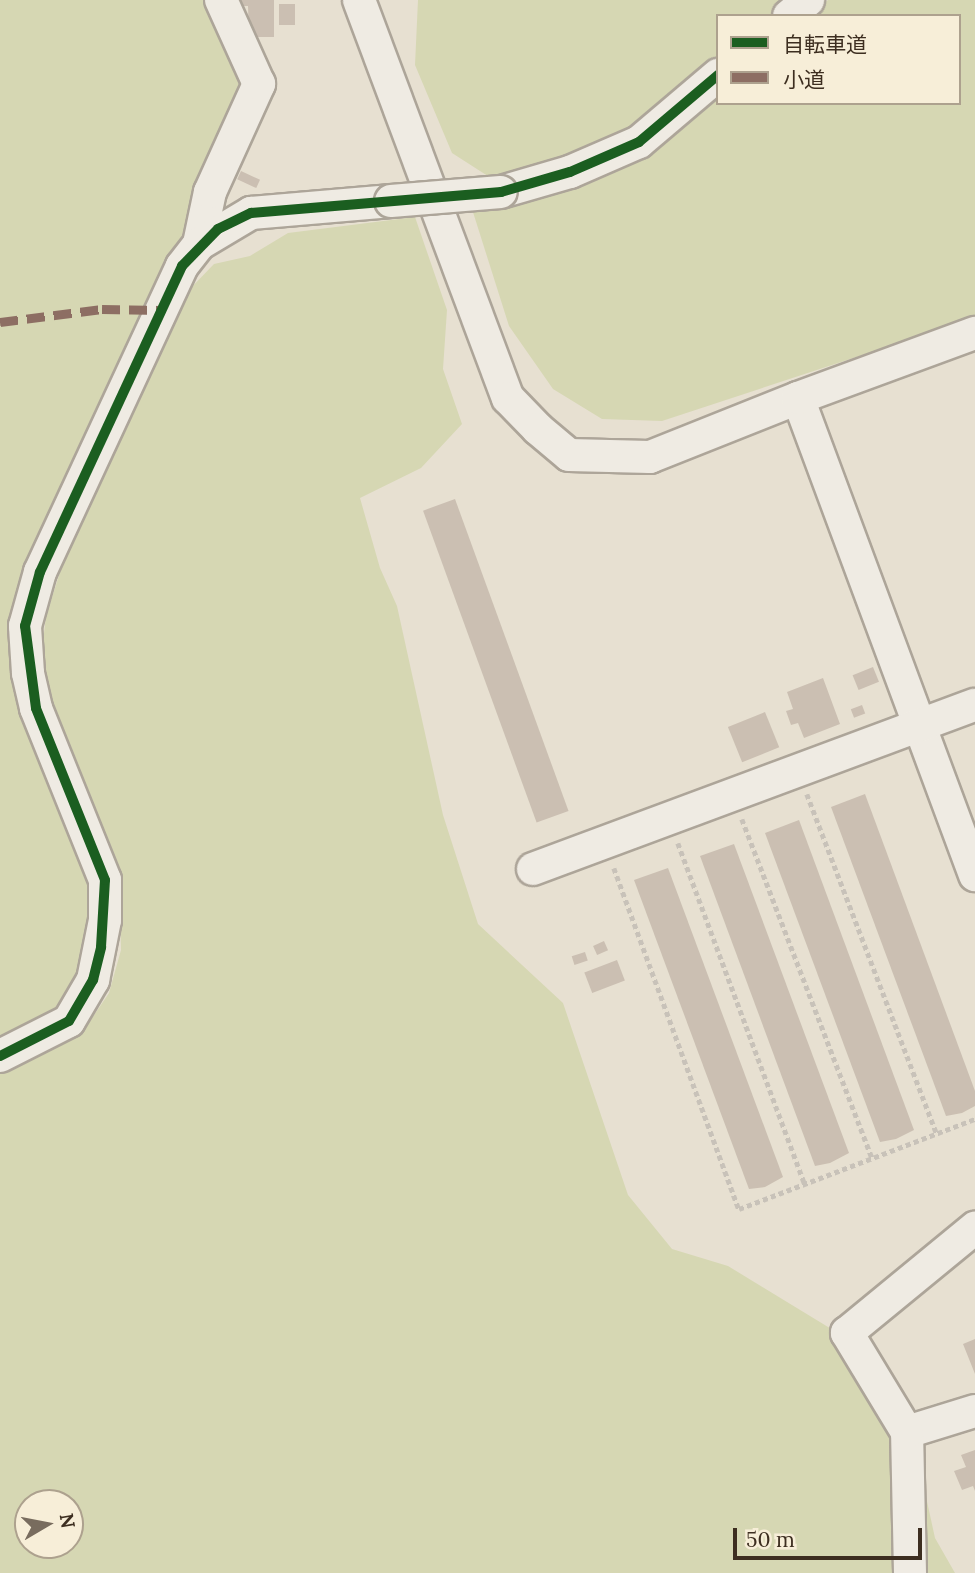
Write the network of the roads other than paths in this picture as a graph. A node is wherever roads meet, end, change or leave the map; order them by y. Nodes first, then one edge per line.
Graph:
1 (221, 0) edge
2 (359, 0) edge
3 (808, 0) edge
4 (791, 14) edge
5 (716, 77) edge
6 (199, 244) junction
7 (975, 333) edge
8 (798, 398) junction
9 (975, 705) edge
10 (918, 726) junction
11 (968, 837) edge
12 (533, 869) dead end
13 (975, 875) edge
14 (0, 1056) edge
15 (975, 1228) edge
16 (975, 1411) edge
17 (907, 1432) junction
18 (910, 1573) edge

1 - 6 street
2 - 8 street
3 - 4 street
5 - 6 street, bridge
6 - 14 street
7 - 8 street
8 - 10 street
9 - 10 street
10 - 11 street
10 - 12 street
11 - 13 street
15 - 17 street
16 - 17 street
17 - 18 street

